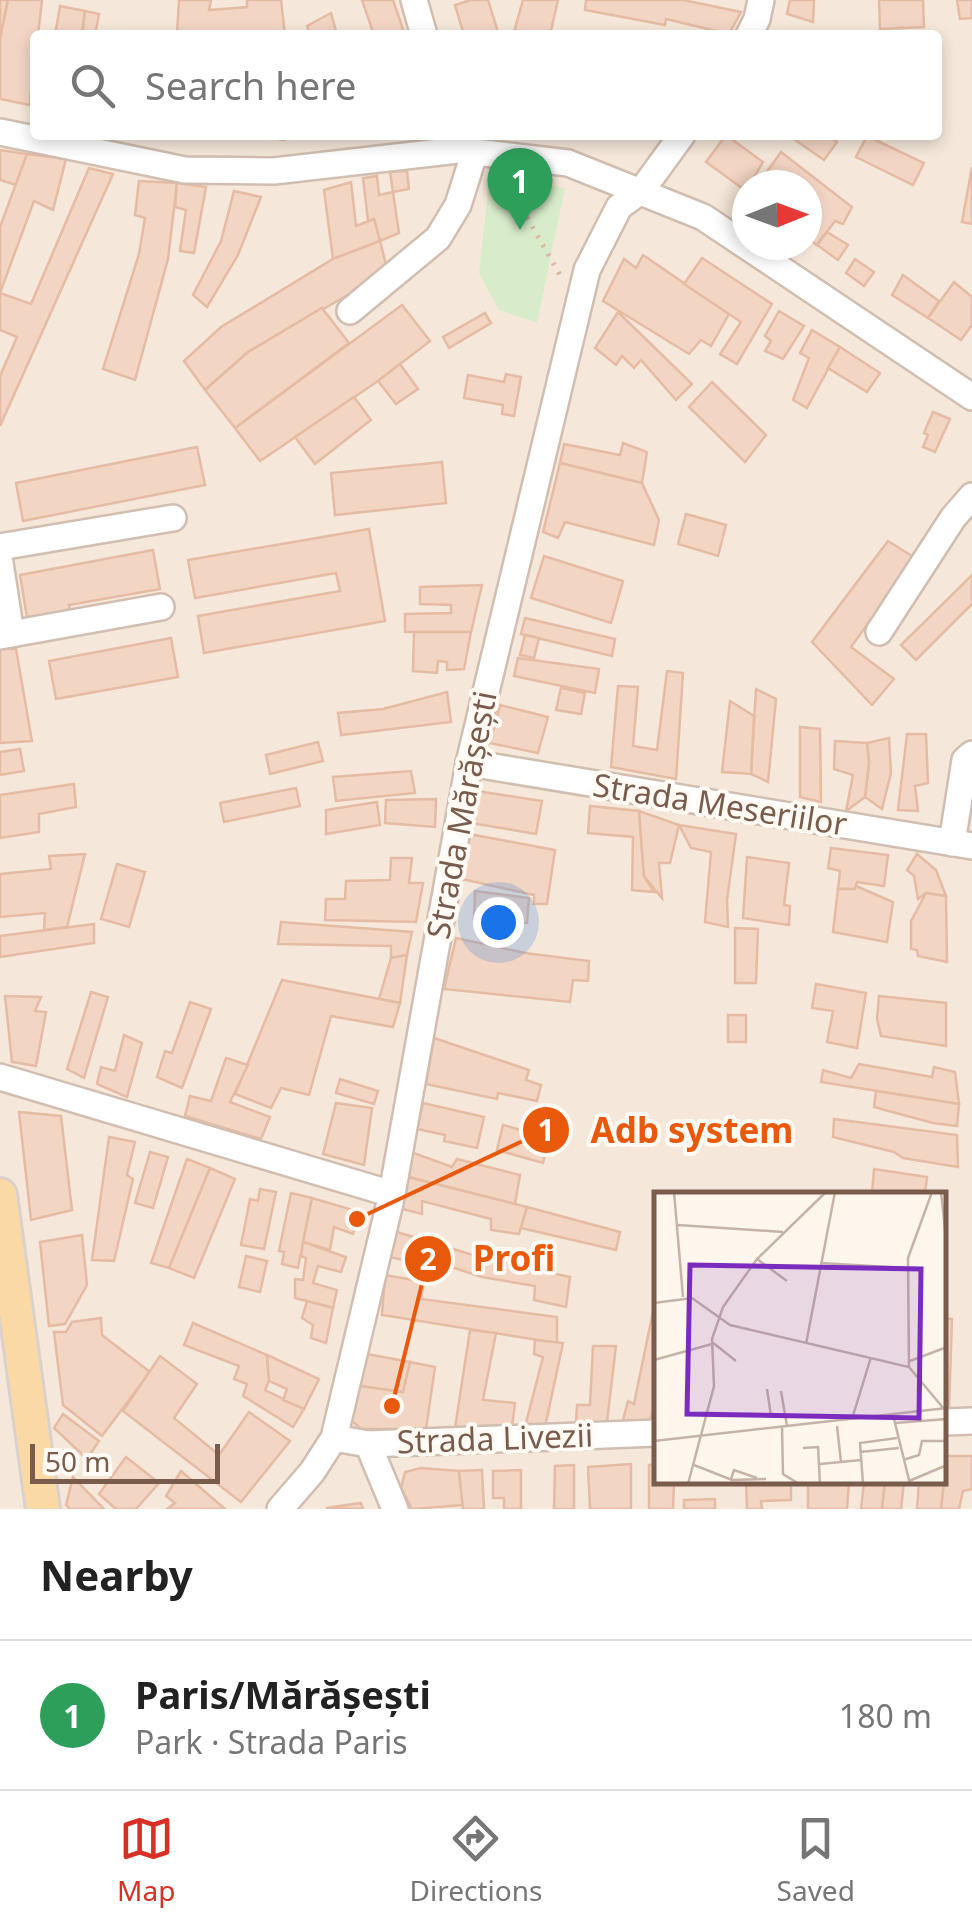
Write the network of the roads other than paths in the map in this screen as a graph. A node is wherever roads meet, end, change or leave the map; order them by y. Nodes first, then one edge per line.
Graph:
1 (414, 0) edge
2 (761, 0) edge
3 (423, 30) edge
4 (752, 30) edge
5 (0, 132) edge
6 (30, 138) edge
7 (39, 140) edge
8 (678, 140) edge
9 (469, 147) edge
10 (642, 190) junction
11 (350, 311) dead end
12 (972, 397) edge
13 (972, 496) edge
14 (173, 518) dead end
15 (0, 547) edge
16 (0, 563) edge
17 (161, 607) dead end
18 (879, 632) dead end
19 (6, 634) edge
20 (972, 754) edge
21 (469, 763) junction
22 (962, 845) edge
23 (0, 1077) edge
24 (392, 1194) junction
25 (0, 1195) edge
26 (10, 1344) edge
27 (972, 1421) edge
28 (947, 1422) edge
29 (654, 1433) edge
30 (334, 1438) junction
31 (368, 1444) junction
32 (42, 1509) edge
33 (280, 1509) edge
34 (394, 1509) edge

1 - 3 street
2 - 4 street
5 - 6 street
7 - 9 street
8 - 10 street, Strada Mărășești
9 - 10 street
9 - 11 street
10 - 12 street
10 - 21 street, Strada Mărășești
13 - 18 street
14 - 15 street
16 - 19 street
17 - 19 street
20 - 22 street
21 - 22 street, Strada Meseriilor
21 - 24 street, Strada Mărășești
23 - 24 street
24 - 30 street, Strada Mărășești
25 - 26 main road
26 - 32 main road
27 - 28 street
29 - 31 street, Strada Livezii
30 - 31 street, Strada Livezii
30 - 33 street, Strada Mărășești
31 - 34 street

